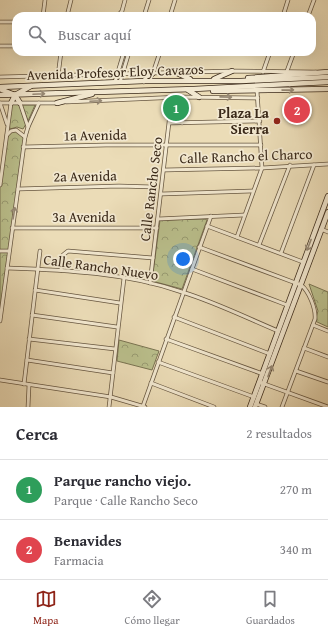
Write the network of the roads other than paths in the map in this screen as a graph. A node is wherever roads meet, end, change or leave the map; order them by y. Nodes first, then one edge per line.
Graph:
1 (45, 0) edge
2 (71, 0) edge
3 (125, 0) edge
4 (150, 0) edge
5 (174, 0) edge
6 (288, 0) edge
7 (314, 0) edge
8 (44, 12) edge
9 (69, 12) edge
10 (121, 12) edge
11 (146, 12) edge
12 (171, 12) edge
13 (284, 12) edge
14 (310, 12) edge
15 (0, 22) edge
16 (12, 22) edge
17 (0, 46) edge
18 (12, 46) edge
19 (60, 56) edge
20 (123, 56) edge
21 (128, 56) edge
22 (159, 56) edge
23 (269, 56) edge
24 (293, 56) edge
25 (232, 70) junction
26 (287, 71) junction
27 (263, 72) junction
28 (153, 73) junction
29 (177, 73) junction
30 (325, 74) edge
31 (117, 75) junction
32 (121, 75) junction
33 (58, 76) junction
34 (0, 77) edge
35 (191, 80) junction
36 (212, 80) junction
37 (230, 80) junction
38 (144, 81) junction
39 (117, 82) junction
40 (328, 82) edge
41 (37, 85) junction
42 (328, 86) edge
43 (0, 88) edge
44 (322, 89) junction
45 (328, 89) edge
46 (188, 90) junction
47 (194, 90) junction
48 (105, 91) junction
49 (258, 91) junction
50 (15, 95) junction
51 (0, 96) edge
52 (172, 97) junction
53 (181, 97) junction
54 (198, 97) junction
55 (258, 98) junction
56 (0, 103) edge
57 (11, 103) junction
58 (20, 103) junction
59 (39, 103) junction
60 (57, 103) junction
61 (260, 121) junction
62 (170, 123) junction
63 (182, 123) junction
64 (7, 126) junction
65 (28, 127) junction
66 (7, 135) junction
67 (25, 137) junction
68 (168, 145) junction
69 (261, 145) junction
70 (24, 147) junction
71 (0, 149) edge
72 (5, 149) junction
73 (328, 164) edge
74 (290, 165) junction
75 (314, 165) junction
76 (262, 168) junction
77 (164, 170) junction
78 (0, 184) edge
79 (154, 187) dead end
80 (18, 189) junction
81 (252, 191) junction
82 (161, 194) junction
83 (328, 196) edge
84 (328, 212) edge
85 (244, 215) junction
86 (211, 216) junction
87 (158, 219) junction
88 (207, 226) junction
89 (12, 228) junction
90 (157, 228) junction
91 (321, 229) junction
92 (328, 232) edge
93 (237, 237) junction
94 (259, 245) junction
95 (199, 247) junction
96 (0, 251) edge
97 (9, 251) junction
98 (40, 251) dead end
99 (281, 253) junction
100 (153, 258) junction
101 (303, 262) junction
102 (8, 268) junction
103 (38, 269) junction
104 (192, 269) junction
105 (62, 270) junction
106 (124, 278) junction
107 (150, 282) junction
108 (295, 284) junction
109 (301, 285) junction
110 (36, 290) junction
111 (183, 292) junction
112 (120, 303) junction
113 (288, 306) junction
114 (32, 315) junction
115 (174, 317) junction
116 (0, 321) edge
117 (313, 325) junction
118 (117, 327) junction
119 (278, 331) junction
120 (328, 331) edge
121 (30, 339) junction
122 (166, 339) junction
123 (304, 348) junction
124 (114, 349) junction
125 (270, 354) junction
126 (328, 357) edge
127 (27, 360) junction
128 (158, 362) junction
129 (296, 371) junction
130 (113, 373) junction
131 (263, 374) junction
132 (0, 380) edge
133 (328, 382) edge
134 (151, 383) junction
135 (24, 384) junction
136 (262, 384) junction
137 (29, 385) junction
138 (287, 392) junction
139 (111, 397) junction
140 (254, 397) junction
141 (256, 405) edge
142 (29, 406) edge
143 (144, 406) edge
144 (109, 407) edge
145 (214, 407) edge
146 (250, 407) edge
147 (265, 407) edge
148 (282, 407) edge
149 (328, 407) edge

1 - 8 street
2 - 9 street
3 - 10 street
4 - 11 street
5 - 12 street
6 - 13 street
7 - 14 street
15 - 16 street
17 - 18 street
19 - 33 street
20 - 31 street
21 - 32 street
22 - 28 street
23 - 27 street
24 - 26 street
25 - 27 street
25 - 29 street
25 - 36 main road
26 - 27 street
26 - 30 street
28 - 29 street
28 - 32 street
28 - 38 main road
29 - 35 main road
30 - 37 main road, Avenida Profesor Eloy Cavazos
30 - 37 main road, Avenida Profesor Eloy Cavazos
31 - 32 street
31 - 33 street
31 - 39 street
32 - 39 street
33 - 34 street
35 - 36 main road, Avenida Profesor Eloy Cavazos
35 - 38 main road, Avenida Profesor Eloy Cavazos
36 - 37 main road, Avenida Profesor Eloy Cavazos
38 - 39 main road, Avenida Profesor Eloy Cavazos
39 - 41 main road, Avenida Profesor Eloy Cavazos
40 - 47 main road, Avenida Profesor Eloy Cavazos
41 - 43 main road, Avenida Profesor Eloy Cavazos
41 - 50 main road
42 - 44 main road
43 - 50 main road
44 - 45 main road, Avenida Profesor Eloy Cavazos
49 -> 44 main road, Avenida Profesor Eloy Cavazos
46 - 47 main road, Avenida Profesor Eloy Cavazos
46 - 48 main road, Avenida Profesor Eloy Cavazos
46 - 54 main road
47 - 49 main road, Avenida Profesor Eloy Cavazos
50 -> 48 main road, Avenida Profesor Eloy Cavazos
48 - 60 main road
49 - 55 street
50 - 51 main road, Avenida Profesor Eloy Cavazos
50 - 57 main road
50 - 58 main road
52 - 53 street
60 -> 52 street
52 - 62 street, Calle Rancho Seco
53 - 54 street
53 - 63 street
54 -> 55 street
55 - 61 street
56 - 57 street
56 - 64 street
57 - 58 street
57 - 64 street
58 - 59 street
58 - 65 street
59 - 60 street
59 - 65 street
61 - 63 street
61 - 69 street
62 - 63 street
62 - 68 street, Calle Rancho Seco
64 - 66 street
65 - 67 street
66 - 67 street
66 - 72 street
67 - 70 street
68 - 69 street, 1a Avenida
68 - 70 street, 1a Avenida
68 - 77 street, Calle Rancho Seco
69 - 76 street
70 - 80 street
71 - 72 street
72 - 78 street
73 - 75 street, Calle Rancho el Charco
74 - 75 street, Calle Rancho el Charco
74 - 76 street, Calle Rancho el Charco
74 - 94 street
75 - 99 street
76 - 77 street, Calle Rancho el Charco
76 - 81 street
77 - 82 street, Calle Rancho Seco
79 - 80 street, 2a Avenida
89 -> 80 street
81 - 82 street
81 - 85 street
82 - 87 street, Calle Rancho Seco
83 -> 101 main road
84 - 91 main road
85 - 86 street
85 - 93 street
86 - 87 street
86 - 88 street
87 - 90 street, Calle Rancho Seco
88 - 93 street
88 - 95 street
89 - 90 street, 3a Avenida
89 - 97 street
90 - 100 street, Calle Rancho Seco
91 - 92 street
91 - 109 main road
93 - 94 street
94 - 99 street
95 - 104 street
95 - 108 street
96 - 97 street
97 - 102 street
98 - 103 street
99 - 101 street
100 - 105 street
100 - 107 street, Calle Rancho Seco
101 - 108 main road
102 - 103 street, Calle Rancho Nuevo
102 - 116 street
103 - 105 street, Calle Rancho Nuevo
103 - 110 street
104 - 111 street
104 - 113 street
105 - 106 street, Calle Rancho Nuevo
106 - 107 street, Calle Rancho Nuevo
106 - 112 street
107 - 111 street, Calle Rancho Nuevo
108 - 109 street
108 - 113 main road
109 - 117 street
136 -> 109 main road
110 - 112 street
110 - 114 street
111 - 115 street
111 - 119 street, Calle Rancho Nuevo
112 - 118 street
113 - 119 main road
114 - 118 street
114 - 121 street
115 - 122 street
115 - 125 street
117 - 120 street
117 - 123 street
118 - 124 street
119 - 125 main road
121 - 124 street
121 - 127 street
122 - 128 street
122 - 131 street
123 - 126 street
123 - 129 street
124 - 130 street
125 - 131 main road
127 - 130 street
127 - 135 street
128 - 134 street
128 - 140 street
129 - 133 street
129 - 138 street
130 - 139 street
131 - 136 main road
132 - 135 street
134 - 143 street
134 - 145 street
135 - 137 street
136 - 138 street
136 - 140 main road
136 - 141 main road
137 - 139 street
137 - 142 street
138 - 148 street
138 - 149 street
139 - 143 street
139 - 144 street
140 - 146 main road
141 - 147 street

